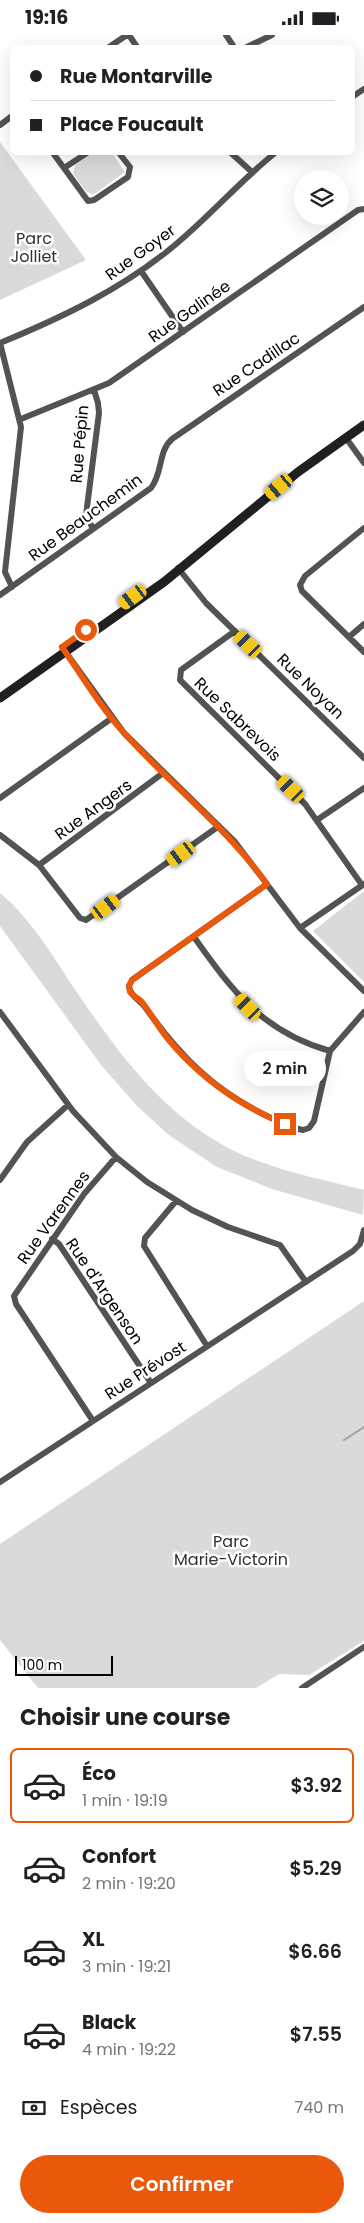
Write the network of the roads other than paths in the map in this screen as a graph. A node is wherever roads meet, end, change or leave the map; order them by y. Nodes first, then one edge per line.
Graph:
1 (128, 35) edge
2 (272, 35) edge
3 (113, 45) edge
4 (252, 45) edge
5 (55, 155) edge
6 (85, 155) edge
7 (121, 155) edge
8 (233, 155) edge
9 (273, 155) edge
10 (64, 168) junction
11 (252, 172) junction
12 (364, 209) edge
13 (141, 271) junction
14 (364, 307) edge
15 (183, 332) junction
16 (0, 343) edge
17 (94, 390) junction
18 (20, 419) junction
19 (364, 425) edge
20 (346, 438) junction
21 (166, 446) joint
22 (364, 463) edge
23 (364, 528) edge
24 (93, 529) junction
25 (178, 568) junction
26 (12, 587) junction
27 (0, 595) edge
28 (364, 624) edge
29 (235, 631) junction
30 (349, 637) junction
31 (64, 650) junction
32 (364, 652) edge
33 (0, 692) edge
34 (0, 699) edge
35 (112, 719) junction
36 (364, 758) edge
37 (163, 773) junction
38 (364, 788) edge
39 (0, 798) edge
40 (317, 820) junction
41 (219, 826) junction
42 (0, 835) edge
43 (39, 865) junction
44 (267, 884) junction
45 (363, 885) edge
46 (300, 928) junction
47 (194, 937) junction
48 (364, 991) edge
49 (0, 1012) edge
50 (364, 1012) edge
51 (330, 1051) junction
52 (68, 1105) junction
53 (116, 1157) junction
54 (0, 1180) edge
55 (176, 1201) junction
56 (364, 1230) edge
57 (52, 1239) junction
58 (306, 1282) junction
59 (208, 1346) junction
60 (150, 1383) junction
61 (93, 1421) junction
62 (0, 1482) edge
63 (364, 1647) edge
64 (302, 1688) edge

1 - 3 street
2 - 4 street
5 - 10 street
6 - 10 street
7 - 10 street
8 - 11 street
9 - 11 street, Rue Goyer
11 - 13 street, Rue Goyer
12 - 15 street, Rue Galinée
13 - 15 street
13 - 16 street, Rue Goyer
14 - 21 street, Rue Cadillac
15 - 17 street, Rue Galinée
16 - 18 street
17 - 18 street, Rue Galinée
17 - 24 street, Rue Pépin
18 - 26 street
19 - 20 street
20 - 22 street
20 - 25 street
21 - 24 street, Rue Beauchemin
23 - 30 street
24 - 26 street, Rue Beauchemin
25 - 29 street, Rue Noyan
25 - 31 street
26 - 27 street, Rue Beauchemin
28 - 30 street
29 - 36 street, Rue Noyan
29 - 40 street, Rue Sabrevois
30 - 32 street
31 - 33 street
31 - 34 street
31 - 35 street
35 - 37 street
35 - 39 street
37 - 41 street
37 - 43 street, Rue Angers
38 - 40 street
40 - 45 street, Rue Sabrevois
41 - 43 street
41 - 44 street
42 - 43 street
44 - 46 street
44 - 47 street
45 - 46 street
46 - 48 street
47 - 51 street
47 - 51 street
49 - 52 street
50 - 51 street
52 - 53 street
52 - 54 street
53 - 55 street
53 - 57 street, Rue Varennes
55 - 58 street
55 - 59 street
56 - 58 street, Rue Prévost
57 - 60 street, Rue d'Argenson
57 - 61 street, Rue Varennes
58 - 59 street, Rue Prévost
59 - 60 street, Rue Prévost
60 - 61 street, Rue Prévost
61 - 62 street, Rue Prévost
63 - 64 street

